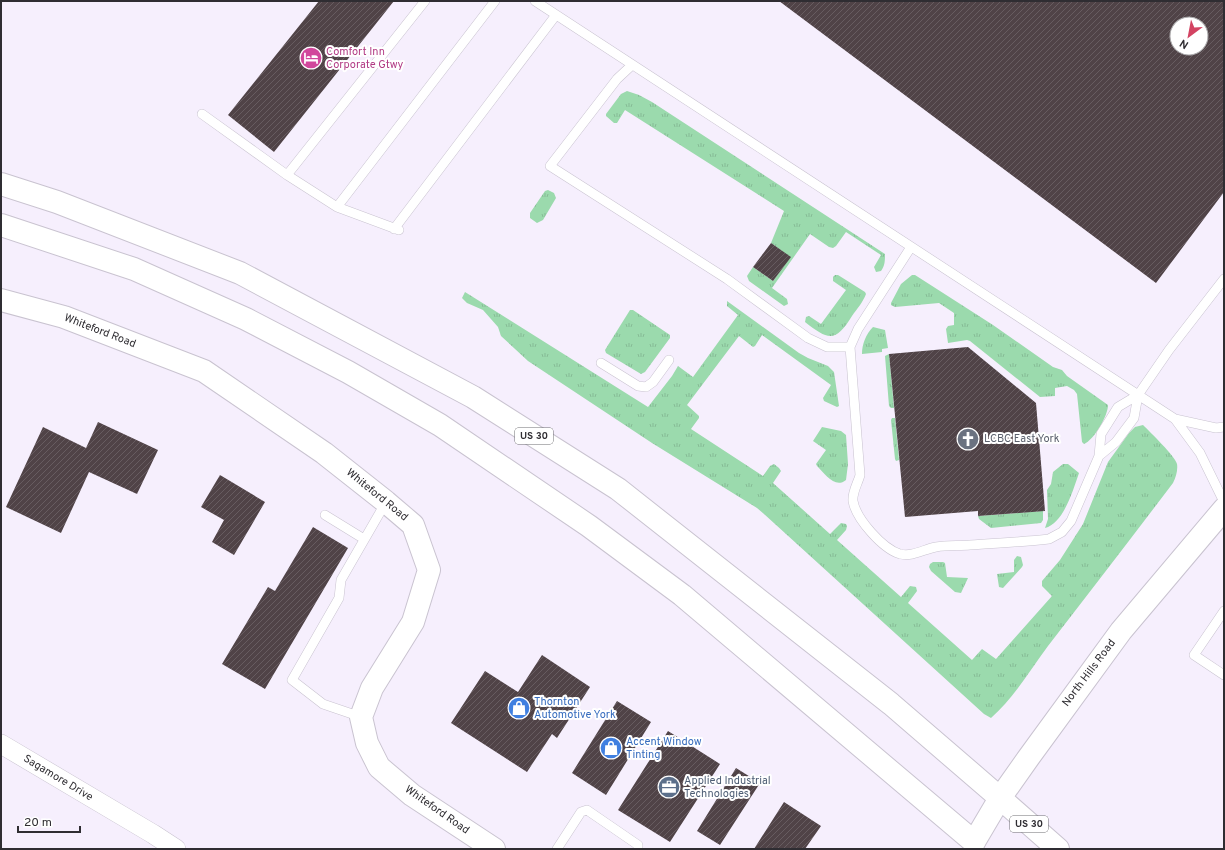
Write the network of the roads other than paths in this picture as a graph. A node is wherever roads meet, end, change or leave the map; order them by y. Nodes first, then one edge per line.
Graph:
1 (425, 1) edge
2 (495, 1) edge
3 (535, 1) edge
4 (556, 15) junction
5 (632, 65) junction
6 (202, 114) dead end
7 (287, 175) junction
8 (1, 184) edge
9 (337, 207) junction
10 (1, 225) edge
11 (911, 247) junction
12 (1224, 279) edge
13 (1, 300) edge
14 (850, 347) junction
15 (669, 360) dead end
16 (601, 363) dead end
17 (1138, 395) junction
18 (1175, 419) junction
19 (1224, 427) edge
20 (1099, 456) junction
21 (386, 502) junction
22 (1224, 502) edge
23 (1224, 509) edge
24 (326, 515) dead end
25 (364, 539) junction
26 (1224, 611) edge
27 (1224, 675) edge
28 (361, 717) junction
29 (1, 744) edge
30 (1000, 798) junction
31 (975, 847) edge
32 (176, 849) edge
33 (494, 849) edge
34 (557, 849) edge
35 (638, 849) edge
36 (1058, 849) edge

1 - 7 lane
2 - 9 lane
3 - 4 lane
4 - 5 lane
4 - 9 lane
5 - 11 lane
5 - 14 lane
6 - 7 lane
7 - 9 lane
8 - 30 main road, US 30
10 - 31 main road
11 - 14 lane
11 - 17 lane
12 - 17 lane
13 - 21 main road, Whiteford Road
14 - 20 lane
15 - 16 lane
17 - 18 lane
17 - 20 lane
17 - 20 lane
18 - 19 lane
18 - 22 lane
21 - 25 lane
21 - 28 main road, Whiteford Road
23 - 30 main road, North Hills Road
24 - 25 lane
25 - 28 lane
26 - 27 lane
28 - 33 main road, Whiteford Road
29 - 32 street, Sagamore Drive
30 - 31 main road, North Hills Road
30 - 36 main road, US 30
34 - 35 lane

